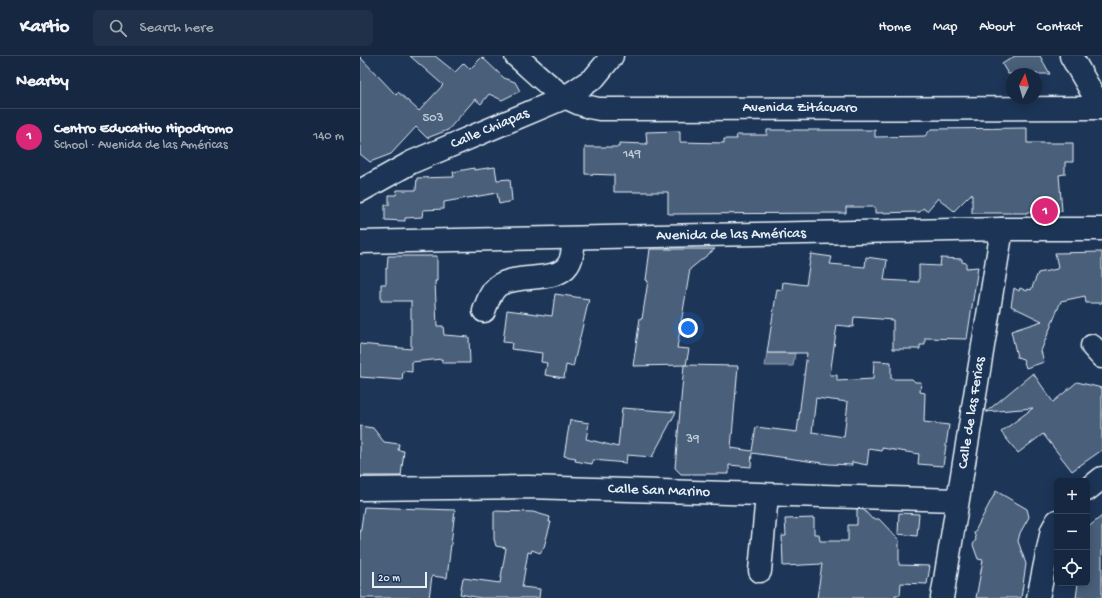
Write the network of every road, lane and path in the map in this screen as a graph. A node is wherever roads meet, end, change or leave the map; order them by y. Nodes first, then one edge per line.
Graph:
1 (516, 56) edge
2 (612, 56) edge
3 (1071, 56) edge
4 (564, 98) junction
5 (1101, 108) edge
6 (360, 191) edge
7 (1002, 229) junction
8 (1102, 229) edge
9 (574, 238) junction
10 (360, 242) edge
11 (484, 311) dead end
12 (1102, 478) edge
13 (1090, 488) edge
14 (360, 489) edge
15 (766, 495) junction
16 (957, 500) junction
17 (1054, 526) edge
18 (760, 571) dead end
19 (942, 598) edge
20 (1038, 598) edge

1 - 4 street, Avenida Zitácuaro
2 - 4 street, Calle Chiapas
3 - 5 street
4 - 5 street, Avenida Zitácuaro
4 - 6 street, Calle Chiapas
7 - 8 street, Avenida de las Américas
7 - 9 street, Avenida de las Américas
7 - 16 street, Calle de las Ferias
9 - 10 street, Avenida de las Américas
9 - 11 street
12 - 13 street
14 - 15 street, Calle San Marino
15 - 16 street, Calle San Marino
15 - 18 street
16 - 19 street, Calle de las Ferias
17 - 20 street

